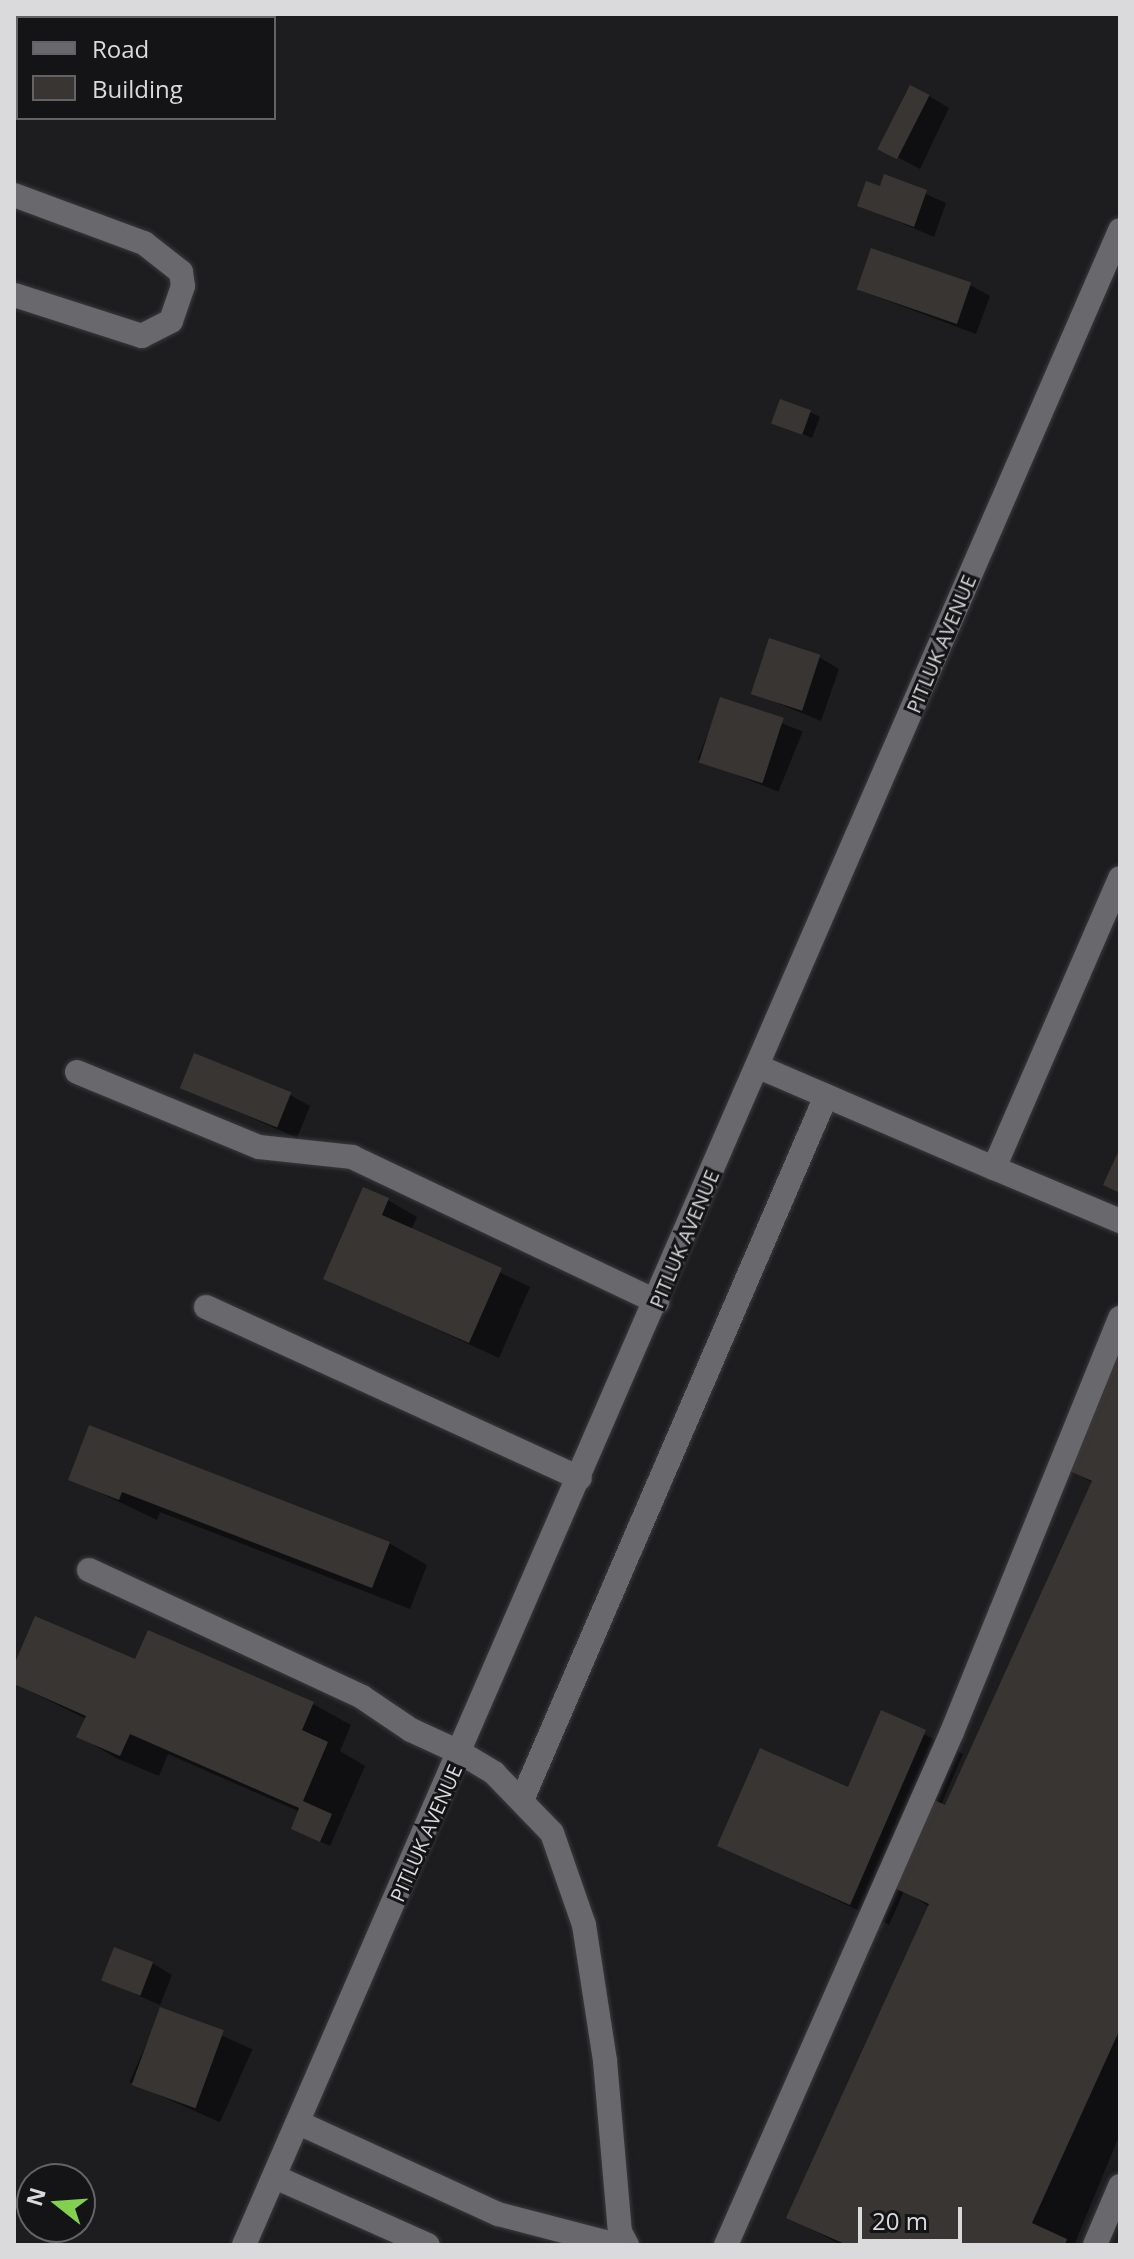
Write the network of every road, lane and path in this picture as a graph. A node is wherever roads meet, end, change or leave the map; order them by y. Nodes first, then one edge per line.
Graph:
1 (14, 195) edge
2 (1120, 230) edge
3 (14, 295) edge
4 (1120, 878) edge
5 (759, 1067) junction
6 (77, 1072) dead end
7 (826, 1096) junction
8 (994, 1168) junction
9 (1120, 1221) edge
10 (657, 1302) junction
11 (206, 1307) dead end
12 (1120, 1318) edge
13 (580, 1478) junction
14 (89, 1570) dead end
15 (461, 1753) junction
16 (522, 1800) junction
17 (299, 2123) junction
18 (275, 2177) junction
19 (1120, 2186) edge
20 (244, 2245) edge
21 (428, 2245) edge
22 (616, 2245) edge
23 (726, 2245) edge
24 (1095, 2245) edge

1 - 3 street
2 - 5 street, PITLUK AVENUE
4 - 8 street
5 - 7 street
5 - 10 street, PITLUK AVENUE
6 - 10 street
7 - 8 street
7 - 16 street
8 - 9 street
10 - 13 street, PITLUK AVENUE
11 - 13 street
12 - 23 street
13 - 15 street, PITLUK AVENUE
14 - 15 street
15 - 16 street
15 - 17 street, PITLUK AVENUE
16 - 22 street
17 - 18 street, PITLUK AVENUE
17 - 22 street
18 - 20 street, PITLUK AVENUE
18 - 21 street
19 - 24 street

